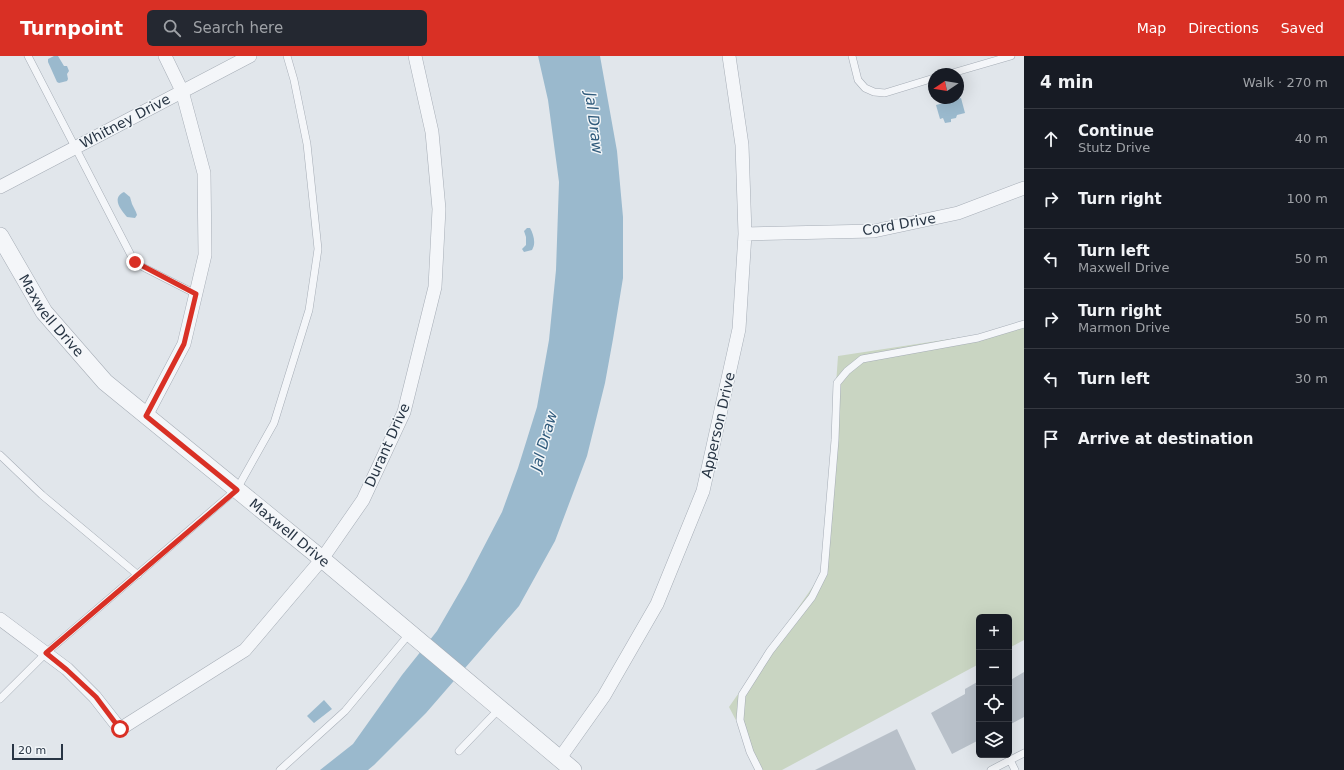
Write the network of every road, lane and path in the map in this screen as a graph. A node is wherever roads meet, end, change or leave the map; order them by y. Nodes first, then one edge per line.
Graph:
1 (28, 56) edge
2 (165, 56) edge
3 (250, 56) edge
4 (286, 56) edge
5 (415, 56) edge
6 (729, 56) edge
7 (852, 56) edge
8 (1011, 56) edge
9 (964, 70) edge
10 (928, 80) edge
11 (182, 91) junction
12 (75, 147) junction
13 (0, 187) edge
14 (1024, 188) edge
15 (744, 234) junction
16 (0, 236) edge
17 (196, 294) junction
18 (1024, 324) edge
19 (146, 416) junction
20 (0, 455) edge
21 (237, 490) junction
22 (322, 559) junction
23 (138, 575) junction
24 (0, 619) edge
25 (410, 632) junction
26 (46, 653) junction
27 (0, 699) edge
28 (500, 708) junction
29 (459, 751) dead end
30 (1024, 753) edge
31 (1010, 760) junction
32 (565, 765) edge
33 (280, 770) edge
34 (759, 770) edge
35 (991, 770) edge
36 (1015, 770) edge

1 - 12 lane
2 - 11 street
3 - 11 street, Whitney Drive
4 - 21 lane
5 - 22 street, Durant Drive
6 - 15 street, Apperson Drive
7 - 10 lane
8 - 9 lane
11 - 12 street, Whitney Drive
11 - 17 street
12 - 13 street, Whitney Drive
12 - 17 lane
14 - 15 street, Cord Drive
15 - 32 street, Apperson Drive
16 - 19 street, Maxwell Drive
17 - 19 street
18 - 34 lane
19 - 21 street, Maxwell Drive
20 - 23 lane
21 - 22 street, Maxwell Drive
21 - 23 lane
22 - 25 street, Maxwell Drive
22 - 26 street, Durant Drive
23 - 26 lane
24 - 26 street
25 - 28 street, Maxwell Drive
25 - 33 lane
26 - 27 lane
28 - 29 lane
28 - 32 street, Maxwell Drive
30 - 31 lane
31 - 35 lane
31 - 36 lane

